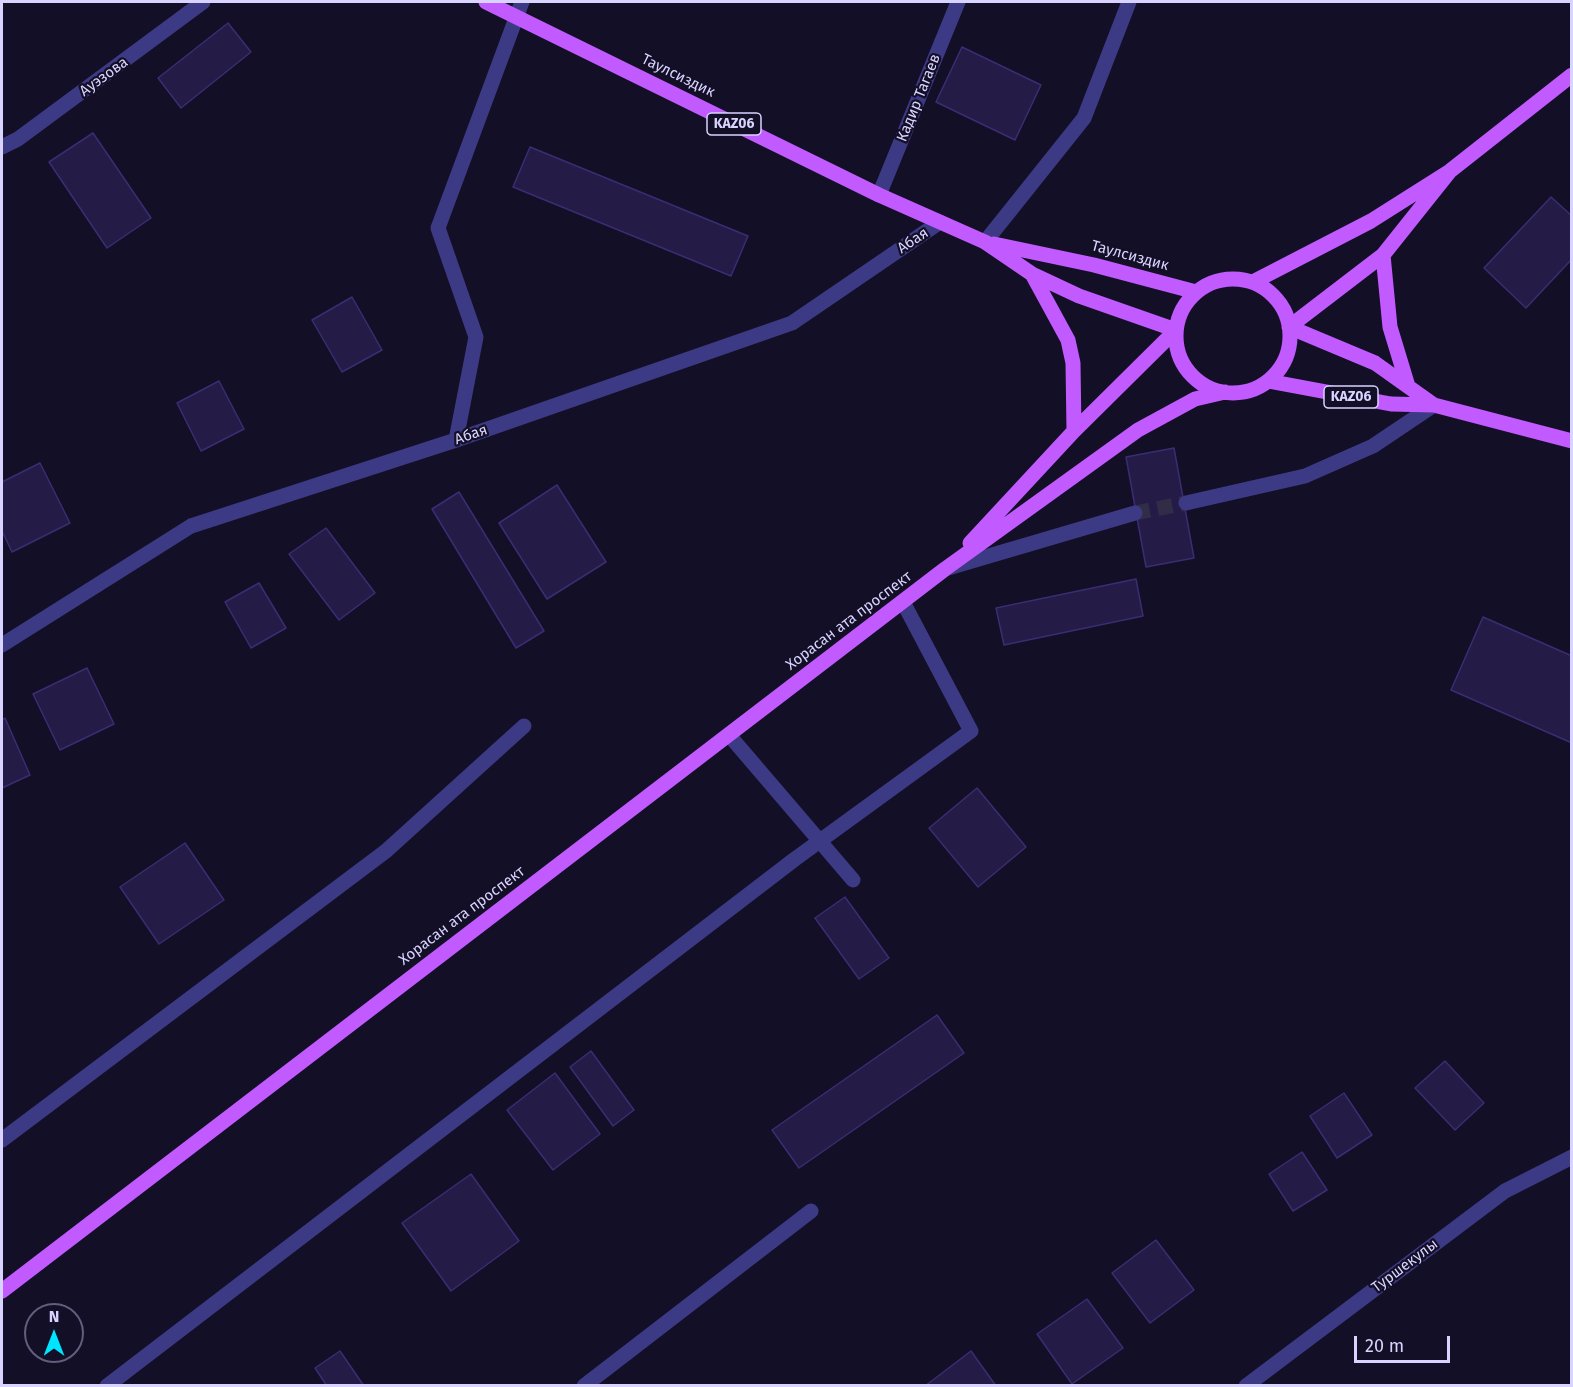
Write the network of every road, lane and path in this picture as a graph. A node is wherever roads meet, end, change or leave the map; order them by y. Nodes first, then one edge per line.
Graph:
1 (203, 2) edge
2 (486, 2) edge
3 (958, 2) edge
4 (1129, 2) edge
5 (519, 9) edge
6 (1572, 75) edge
7 (2, 147) edge
8 (1450, 171) junction
9 (879, 195) junction
10 (940, 222) junction
11 (985, 242) junction
12 (1383, 255) junction
13 (1032, 274) junction
14 (1253, 282) junction
15 (1196, 292) junction
16 (1289, 327) junction
17 (1176, 330) junction
18 (1268, 381) junction
19 (1407, 383) junction
20 (1225, 392) junction
21 (1434, 405) junction
22 (1074, 431) junction
23 (456, 440) junction
24 (1572, 441) edge
25 (1186, 503) tunnel mouth
26 (1135, 513) tunnel mouth
27 (945, 569) junction
28 (903, 602) junction
29 (2, 645) edge
30 (524, 726) dead end
31 (729, 735) junction
32 (820, 841) junction
33 (853, 880) dead end
34 (2, 1140) edge
35 (1572, 1157) edge
36 (811, 1211) dead end
37 (2, 1291) edge
38 (107, 1386) edge
39 (584, 1386) edge
40 (1246, 1386) edge

1 - 7 street, Ауэзова
2 - 5 main road, Таулсиздик / KAZ06
3 - 9 street, Кадир Тагаев
4 - 11 street
5 - 9 main road, Таулсиздик / KAZ06
5 - 23 street
6 - 8 main road
8 - 12 main road
8 - 14 main road
9 - 10 main road, Таулсиздик / KAZ06
10 - 11 main road, Таулсиздик / KAZ06
10 - 23 street, Абая
11 - 13 main road, Таулсиздик / KAZ06
11 - 15 main road, Таулсиздик / KAZ06
12 - 16 main road
12 - 19 main road
13 - 17 main road, Таулсиздик / KAZ06
13 - 22 main road
14 - 15 main road
14 - 16 main road
15 - 17 main road
16 - 18 main road
16 - 19 main road, KAZ06
17 - 20 main road
17 - 22 main road, Хорасан ата проспект
18 - 20 main road
18 - 21 main road, KAZ06
19 - 21 main road, KAZ06
20 - 27 main road, Хорасан ата проспект
21 - 24 main road, KAZ06
21 - 25 street
22 - 27 main road, Хорасан ата проспект
23 - 29 street, Абая
26 - 27 street
27 - 28 main road, Хорасан ата проспект
28 - 31 main road, Хорасан ата проспект
28 - 32 street
30 - 34 street
31 - 32 street
31 - 37 main road, Хорасан ата проспект
32 - 33 street
32 - 38 street
35 - 40 street, Туршекулы
36 - 39 street

